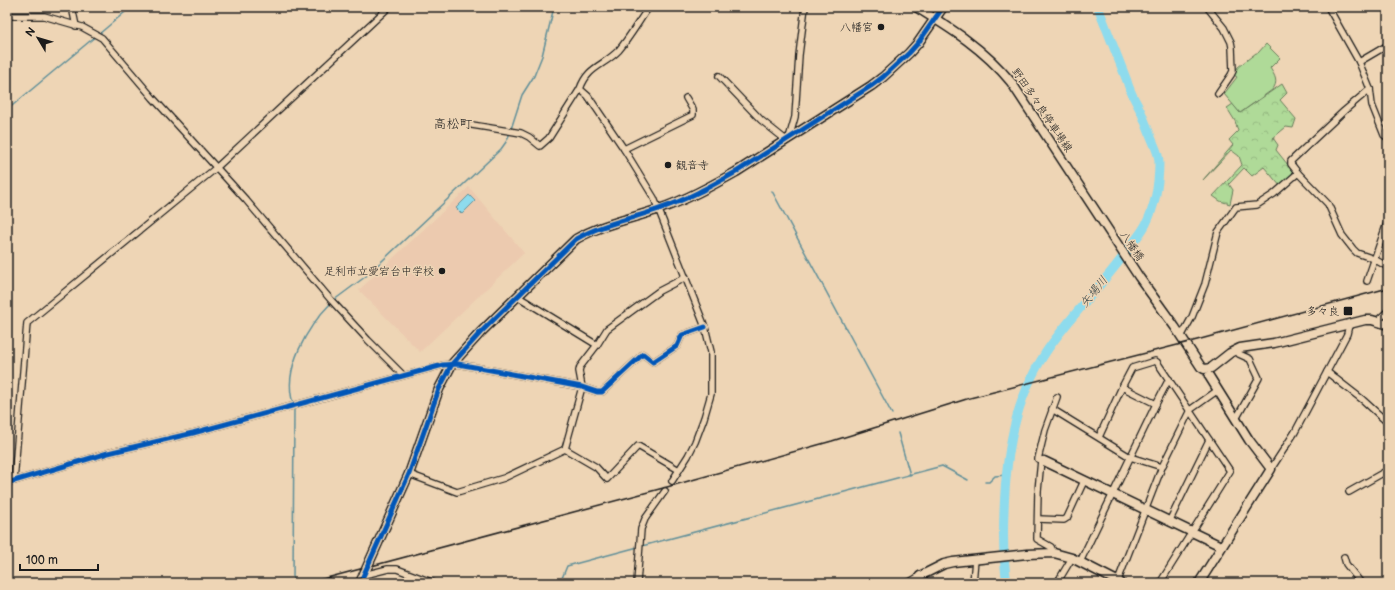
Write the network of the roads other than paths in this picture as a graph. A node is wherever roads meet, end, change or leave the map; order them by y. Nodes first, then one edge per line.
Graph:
1 (72, 7) edge
2 (389, 7) edge
3 (649, 7) edge
4 (806, 7) edge
5 (916, 7) edge
6 (944, 7) edge
7 (1207, 7) edge
8 (1328, 7) edge
9 (7, 16) edge
10 (936, 19) junction
11 (76, 26) junction
12 (1388, 45) edge
13 (1359, 62) junction
14 (719, 76) dead end
15 (580, 89) junction
16 (1370, 89) junction
17 (1218, 94) dead end
18 (686, 98) dead end
19 (472, 125) dead end
20 (1388, 138) edge
21 (788, 139) junction
22 (624, 149) junction
23 (216, 168) junction
24 (1298, 173) junction
25 (659, 209) junction
26 (1388, 220) edge
27 (1109, 232) joint
28 (1374, 259) junction
29 (1388, 267) edge
30 (686, 277) junction
31 (1367, 281) dead end
32 (517, 296) junction
33 (1388, 311) edge
34 (1377, 321) junction
35 (1349, 325) junction
36 (1388, 325) edge
37 (705, 327) junction
38 (1181, 336) junction
39 (597, 345) junction
40 (1236, 349) junction
41 (452, 364) junction
42 (1327, 372) junction
43 (403, 375) junction
44 (1209, 376) dead end
45 (1169, 379) junction
46 (582, 386) junction
47 (1122, 387) junction
48 (1218, 390) junction
49 (1058, 397) dead end
50 (1156, 404) junction
51 (1052, 409) junction
52 (1190, 410) junction
53 (1236, 419) junction
54 (1388, 423) edge
55 (1098, 437) junction
56 (1209, 440) junction
57 (565, 449) junction
58 (1130, 457) junction
59 (1043, 461) junction
60 (1162, 468) junction
61 (1271, 469) junction
62 (679, 470) junction
63 (1388, 470) edge
64 (408, 474) junction
65 (672, 480) dead end
66 (14, 481) junction
67 (1084, 481) junction
68 (7, 482) edge
69 (665, 491) dead end
70 (1349, 492) dead end
71 (1113, 495) junction
72 (1146, 510) junction
73 (1038, 520) junction
74 (1170, 522) junction
75 (1192, 533) junction
76 (1221, 546) junction
77 (1054, 553) junction
78 (1344, 557) dead end
79 (1072, 558) junction
80 (977, 559) junction
81 (1080, 562) junction
82 (920, 576) joint
83 (362, 579) edge
84 (1118, 582) edge
85 (434, 583) edge
86 (637, 583) edge
87 (908, 583) edge
88 (974, 583) edge
89 (1057, 583) edge
90 (1160, 583) edge
91 (1198, 583) edge
92 (1361, 583) edge

1 - 11 street
2 - 23 street
3 - 15 street
4 - 21 street
5 - 10 street, 野田多々良停車場線
6 - 10 street
7 - 17 street
8 - 13 street
9 - 11 street
10 - 21 street
10 - 27 street, 野田多々良停車場線
11 - 23 street
12 - 13 street
13 - 16 street
14 - 21 street
15 - 19 street
15 - 22 street
16 - 20 street
16 - 24 street
18 - 22 street
21 - 25 street
22 - 25 street
23 - 43 street
23 - 66 street
24 - 28 street
24 - 38 street
25 - 30 street
25 - 32 street
26 - 28 street
27 - 38 street, 八幡橋
28 - 29 street
28 - 31 street
30 - 37 street
30 - 39 street
32 - 39 street
32 - 41 street
33 - 34 street
34 - 35 street
34 - 36 street
35 - 40 street
35 - 42 street
37 - 46 street
37 - 62 street
38 - 40 street
39 - 46 street
40 - 53 street
41 - 43 street
41 - 46 street
41 - 64 street
42 - 54 street
42 - 61 street
43 - 66 street
44 - 48 street
45 - 47 street
45 - 50 street
45 - 52 street
46 - 57 street
47 - 50 street
47 - 55 street
48 - 52 street
48 - 53 street
49 - 51 street
50 - 58 street
51 - 55 street
51 - 59 street
52 - 56 street
52 - 60 street
53 - 61 street
55 - 58 street
56 - 74 street
56 - 75 street
57 - 62 street
57 - 64 street
58 - 60 street
58 - 71 street
59 - 67 street
59 - 73 street
60 - 72 street
61 - 76 street
62 - 65 street
63 - 70 street
64 - 83 street
66 - 68 street
67 - 71 street
67 - 73 street
69 - 86 street
71 - 72 street
71 - 81 street
72 - 74 street
72 - 84 street
73 - 77 street
74 - 75 street
75 - 76 street
75 - 90 street
76 - 91 street
77 - 79 street
77 - 80 street
78 - 92 street
79 - 81 street
79 - 89 street
80 - 82 street
80 - 88 street
81 - 84 street
82 - 87 street
83 - 85 street

